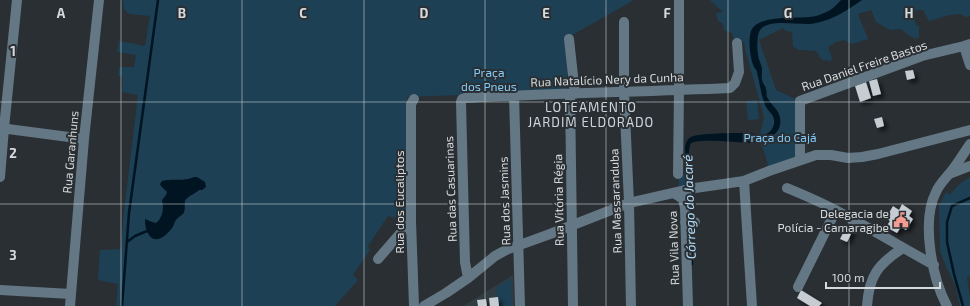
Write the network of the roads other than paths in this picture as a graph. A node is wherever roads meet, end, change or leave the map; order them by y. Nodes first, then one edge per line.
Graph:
1 (17, 0) edge
2 (99, 0) edge
3 (679, 0) edge
4 (624, 22) dead end
5 (569, 39) dead end
6 (737, 43) dead end
7 (967, 45) edge
8 (970, 65) edge
9 (679, 90) junction
10 (624, 92) junction
11 (572, 94) junction
12 (514, 95) junction
13 (414, 99) dead end
14 (462, 99) joint
15 (2, 128) edge
16 (970, 130) edge
17 (84, 139) junction
18 (970, 144) edge
19 (800, 160) junction
20 (970, 166) edge
21 (678, 174) dead end
22 (949, 174) junction
23 (0, 177) edge
24 (744, 181) junction
25 (787, 188) dead end
26 (676, 193) junction
27 (629, 203) junction
28 (836, 210) junction
29 (411, 222) junction
30 (572, 226) junction
31 (518, 246) junction
32 (903, 248) junction
33 (378, 259) dead end
34 (934, 265) junction
35 (468, 278) junction
36 (798, 287) dead end
37 (0, 290) edge
38 (71, 294) junction
39 (70, 306) edge
40 (414, 306) edge
41 (424, 306) edge
42 (520, 306) edge
43 (573, 306) edge
44 (630, 306) edge
45 (688, 306) edge
46 (752, 306) edge
47 (868, 306) edge
48 (947, 306) edge

1 - 15 street
2 - 17 street, Rua Garanhuns
3 - 9 street
4 - 10 street, Rua Massaranduba
5 - 11 street, Rua Vitória Régia
6 - 9 street, Rua Natalício Nery da Cunha
7 - 8 street
7 - 19 street, Rua Daniel Freire Bastos
9 - 10 street, Rua Natalício Nery da Cunha
9 - 21 street
10 - 11 street, Rua Natalício Nery da Cunha
10 - 27 street, Rua Massaranduba
11 - 12 street, Rua Natalício Nery da Cunha
11 - 30 street, Rua Vitória Régia
12 - 14 street, Rua Natalício Nery da Cunha
12 - 31 street, Rua dos Jasmins
13 - 29 street, Rua dos Eucaliptos
14 - 35 street, Rua das Casuarinas
15 - 17 street
15 - 23 street
16 - 19 street
17 - 38 street, Rua Garanhuns
18 - 22 street
19 - 24 street
20 - 22 street
22 - 34 street
24 - 26 street
24 - 46 street
25 - 28 street
26 - 27 street
26 - 45 street, Rua Vila Nova
27 - 30 street
27 - 44 street, Rua Massaranduba
28 - 32 street
28 - 36 street
29 - 33 street
29 - 40 street, Rua dos Eucaliptos
30 - 31 street
30 - 43 street, Rua Vitória Régia
31 - 35 street
31 - 42 street, Rua dos Jasmins
32 - 34 street
32 - 47 street
34 - 48 street
35 - 41 street
37 - 38 street
38 - 39 street, Rua Garanhuns

